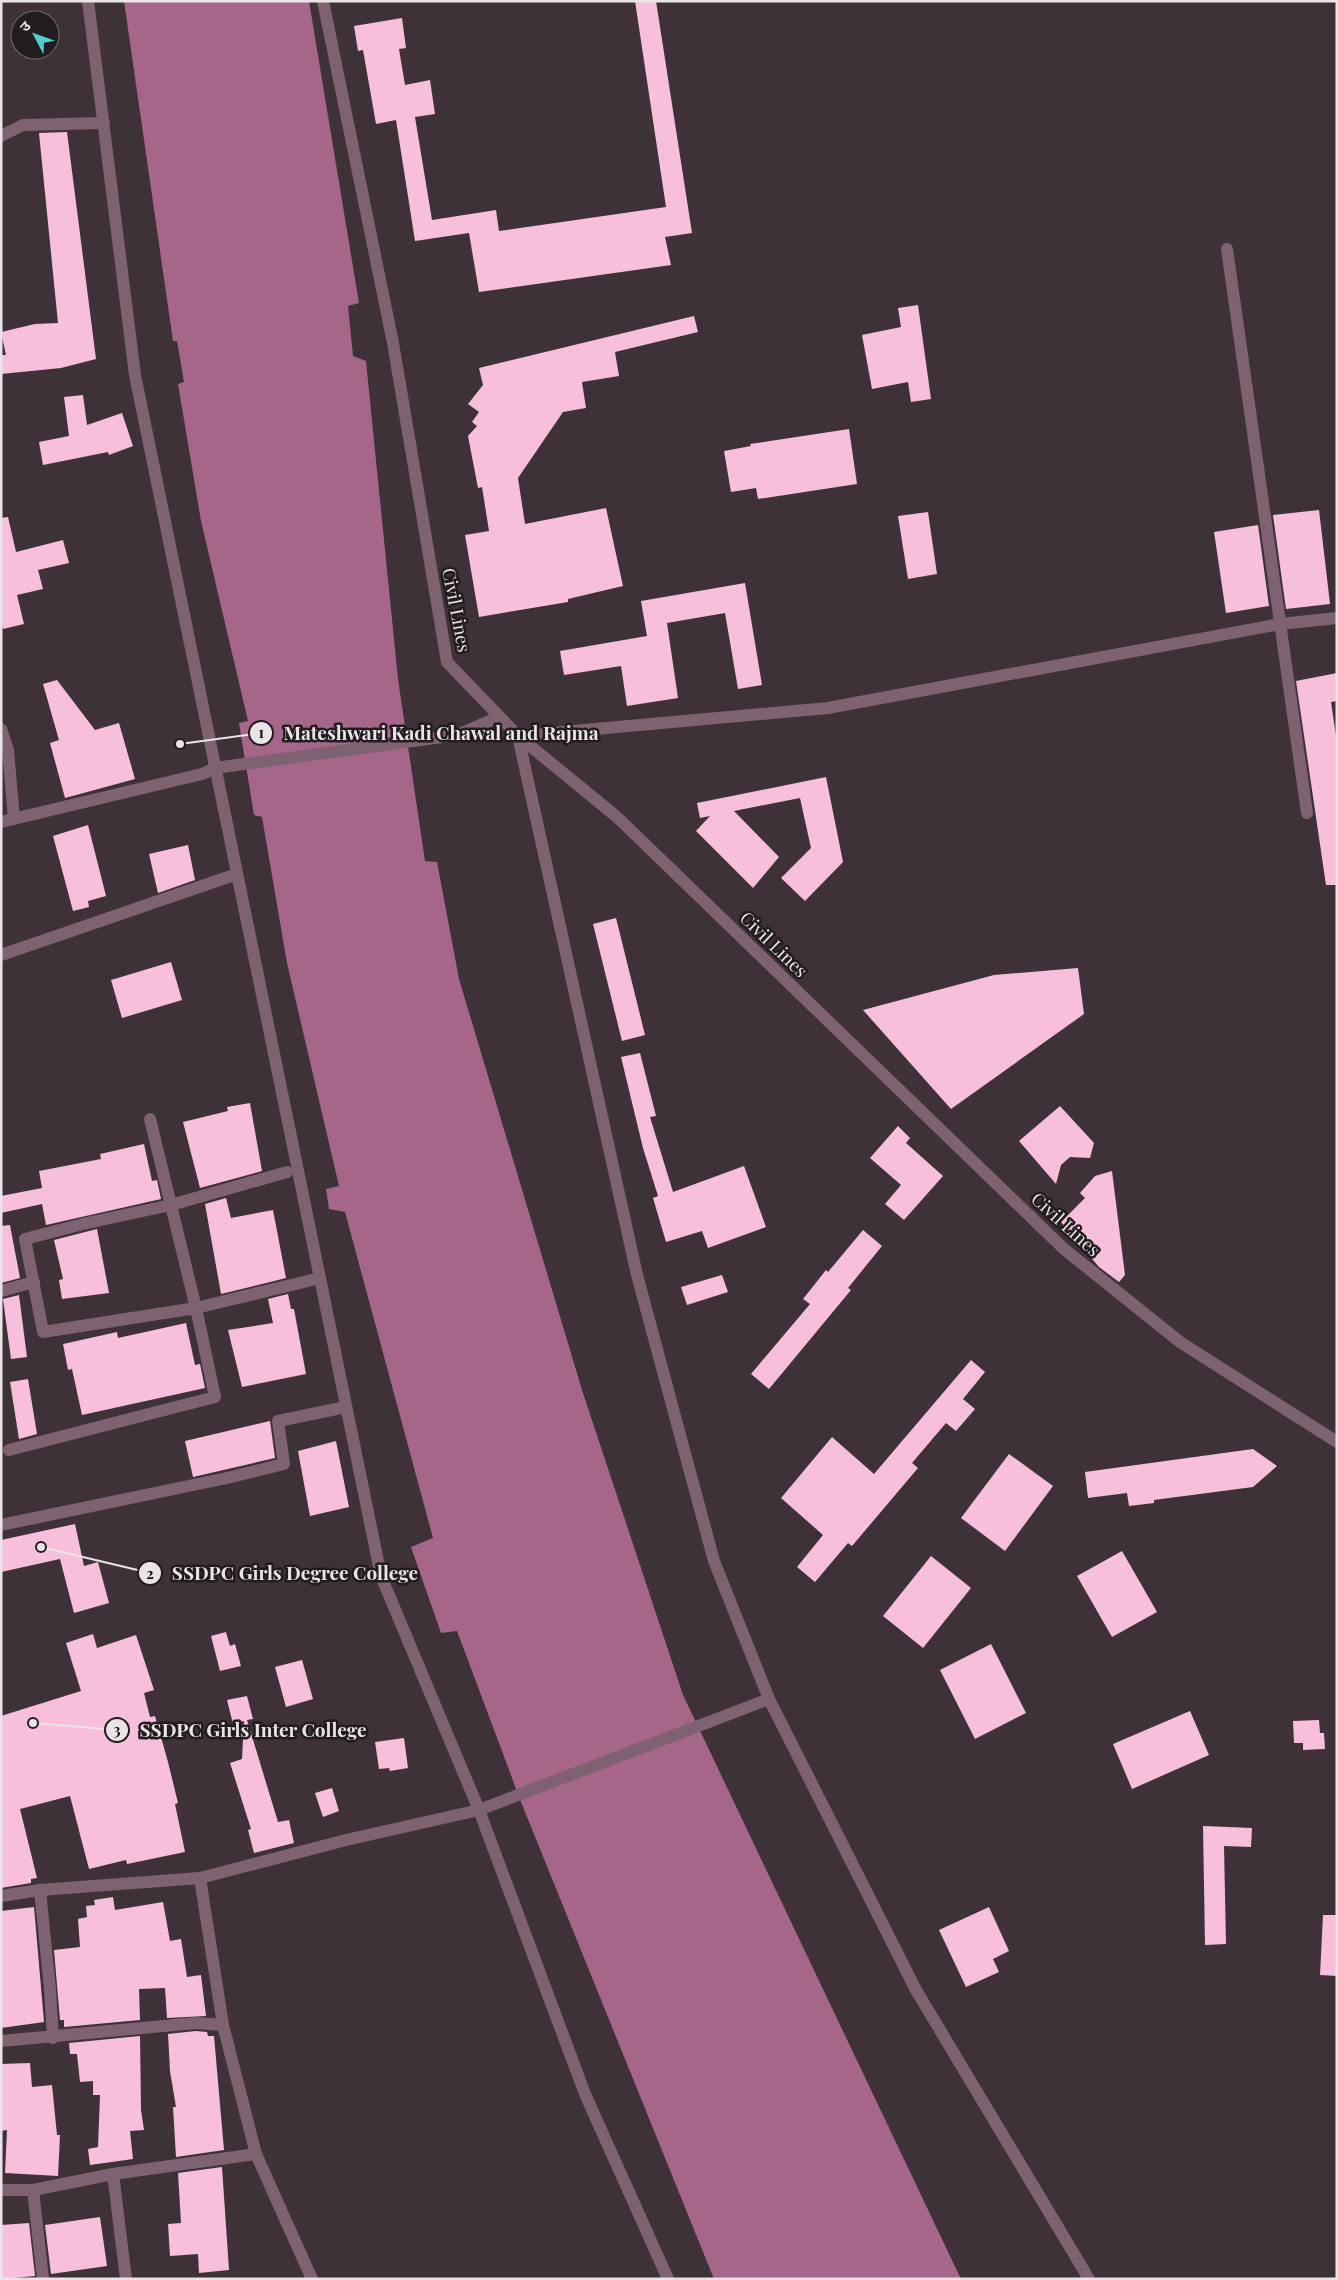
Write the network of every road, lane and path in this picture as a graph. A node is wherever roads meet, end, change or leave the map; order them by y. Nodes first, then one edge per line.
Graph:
1 (88, 1) edge
2 (323, 1) edge
3 (104, 123) junction
4 (1, 136) edge
5 (1227, 249) dead end
6 (1337, 618) edge
7 (1280, 624) junction
8 (499, 717) junction
9 (1, 729) edge
10 (518, 736) junction
11 (216, 768) junction
12 (1307, 813) dead end
13 (7, 820) edge
14 (237, 874) junction
15 (1, 955) edge
16 (150, 1119) dead end
17 (287, 1172) dead end
18 (171, 1205) junction
19 (320, 1278) junction
20 (34, 1282) junction
21 (1, 1291) edge
22 (196, 1308) junction
23 (346, 1407) junction
24 (1337, 1442) edge
25 (9, 1450) dead end
26 (1, 1524) edge
27 (769, 1699) junction
28 (479, 1810) junction
29 (200, 1878) junction
30 (40, 1890) junction
31 (1, 1896) edge
32 (223, 2025) junction
33 (52, 2038) junction
34 (1, 2041) edge
35 (256, 2154) junction
36 (113, 2174) junction
37 (1, 2190) edge
38 (33, 2190) junction
39 (43, 2279) edge
40 (126, 2279) edge
41 (312, 2279) edge
42 (668, 2279) edge
43 (1089, 2279) edge

1 - 3 street
2 - 8 street, Civil Lines
3 - 4 street
3 - 11 street
5 - 7 street
6 - 7 street
7 - 10 street
7 - 12 street
8 - 10 street, Civil Lines
8 - 11 street
9 - 13 street
10 - 24 street, Civil Lines
10 - 27 street
11 - 13 street
11 - 14 street
14 - 15 street
14 - 19 street
16 - 18 street
17 - 18 street
18 - 20 street
18 - 22 street
19 - 22 street
19 - 23 street
20 - 21 street
20 - 22 street
22 - 25 street
23 - 26 street
23 - 28 street
27 - 28 street
27 - 43 street
28 - 29 street
28 - 42 street
29 - 30 street
29 - 32 street
30 - 31 street
30 - 33 street
32 - 33 street
32 - 35 street
33 - 34 street
35 - 36 street
35 - 41 street
36 - 38 street
36 - 40 street
37 - 38 street
38 - 39 street

